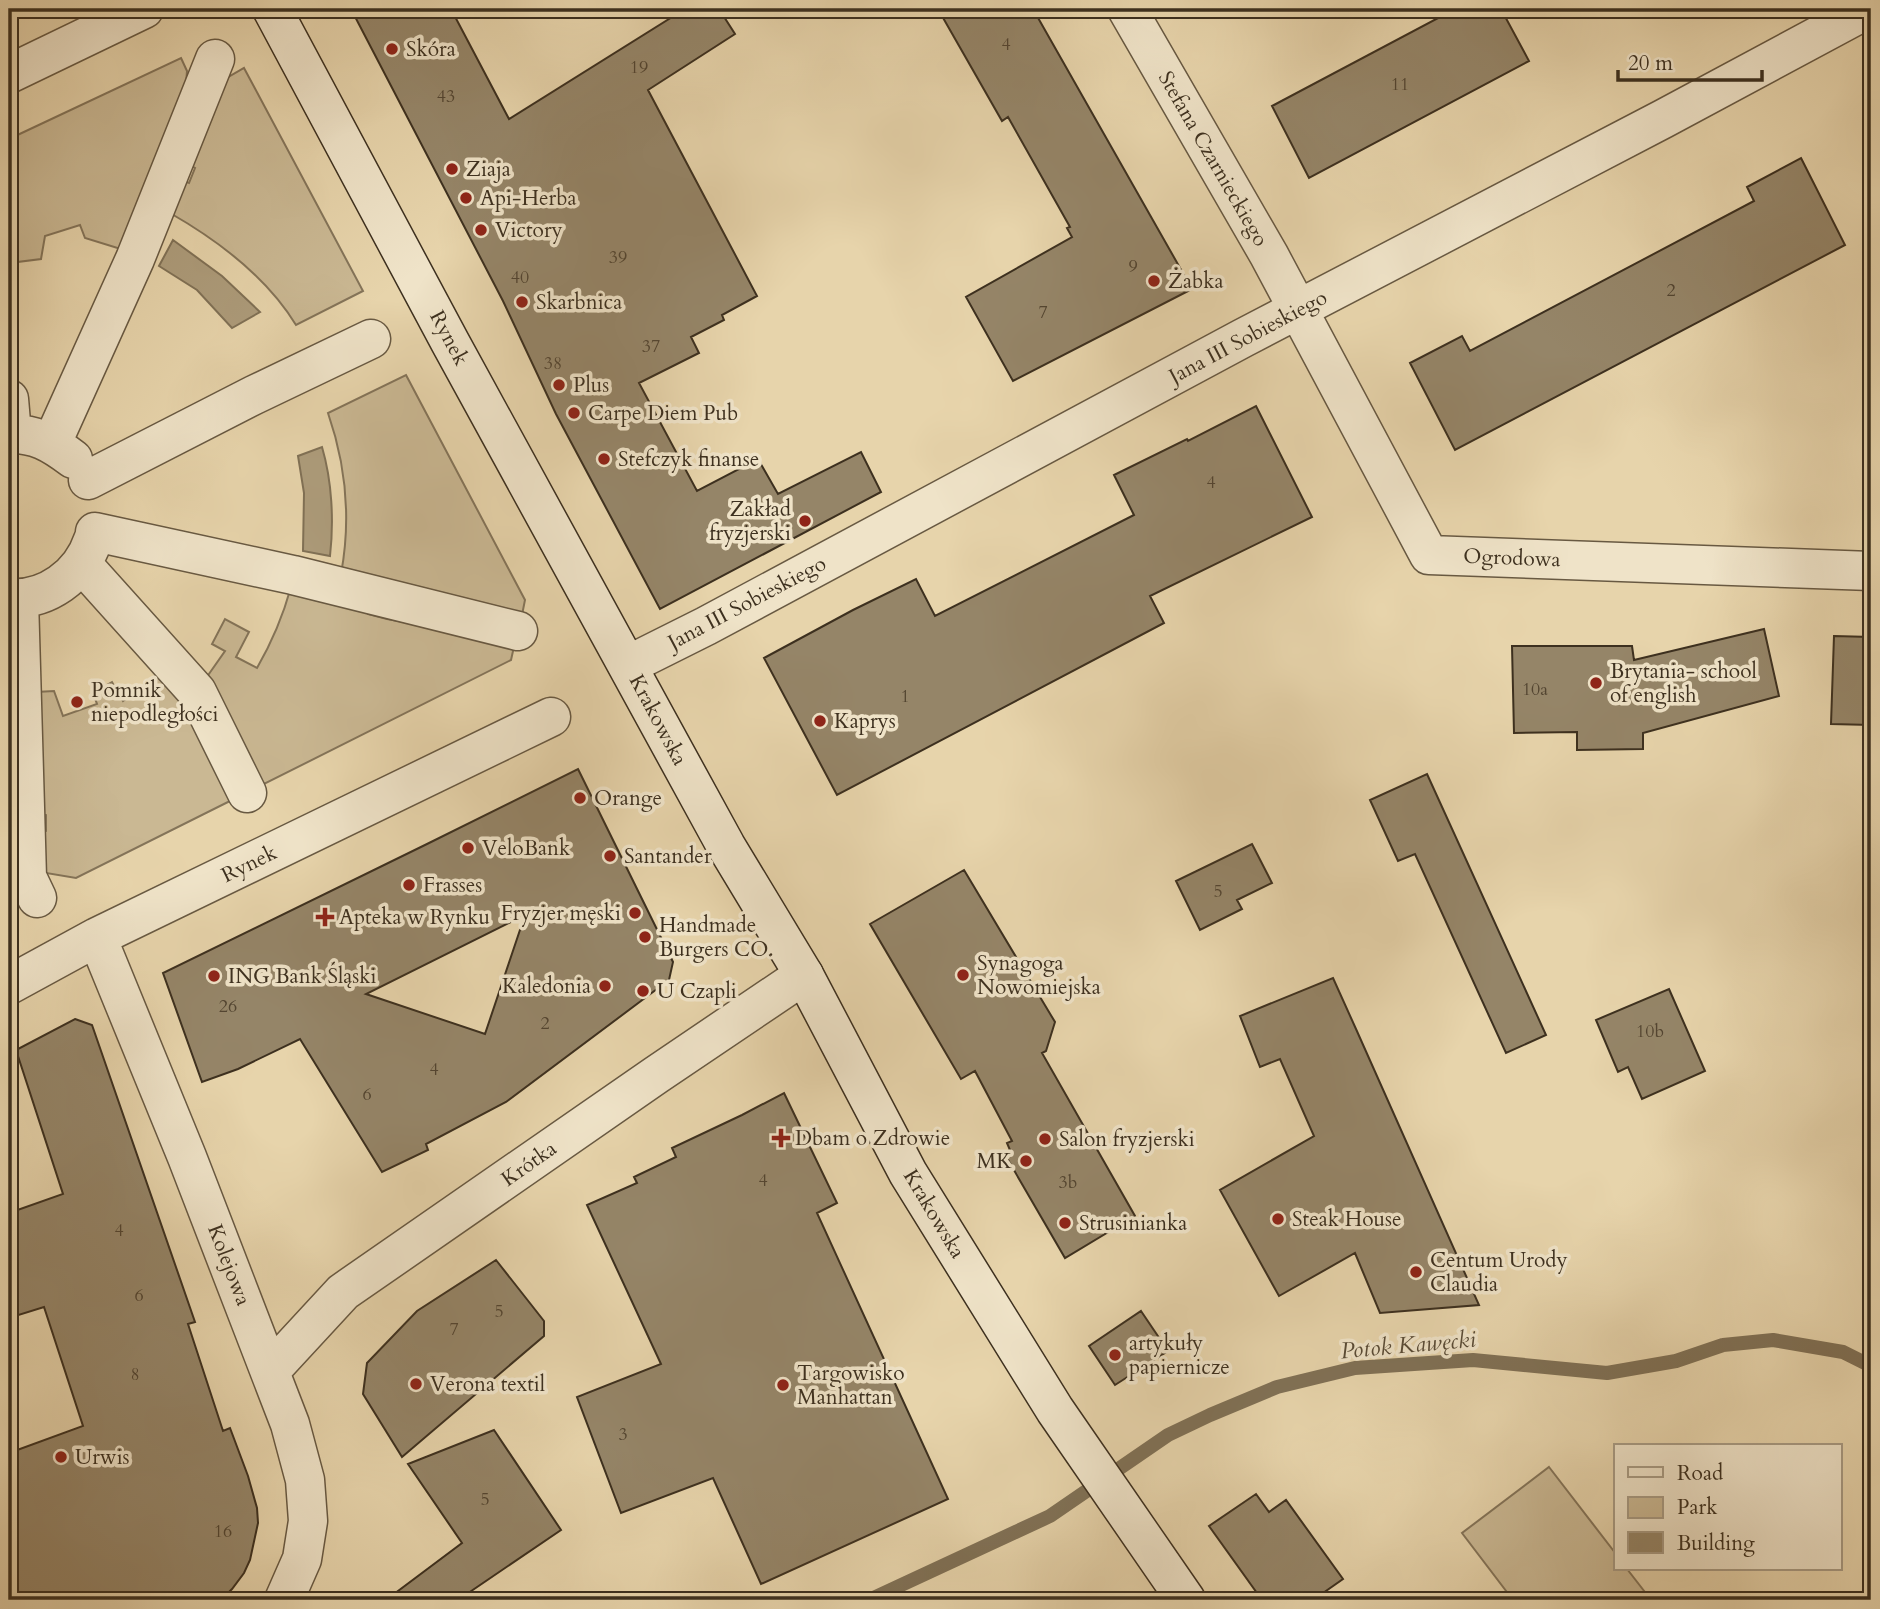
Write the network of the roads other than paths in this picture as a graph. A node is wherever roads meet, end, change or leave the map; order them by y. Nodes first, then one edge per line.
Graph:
1 (144, 9) edge
2 (272, 9) edge
3 (1127, 9) edge
4 (1868, 9) edge
5 (215, 59) dead end
6 (9, 74) edge
7 (1299, 310) junction
8 (371, 340) dead end
9 (10, 422) edge
10 (52, 443) junction
11 (88, 480) junction
12 (88, 548) junction
13 (1871, 571) edge
14 (14, 598) edge
15 (518, 631) dead end
16 (628, 665) junction
17 (551, 717) dead end
18 (247, 793) dead end
19 (29, 892) dead end
20 (97, 937) junction
21 (804, 975) junction
22 (9, 985) edge
23 (270, 1371) junction
24 (284, 1600) edge
25 (1185, 1600) edge

1 - 6 street
2 - 16 street, Rynek
3 - 7 street, Stefana Czarnieckiego
4 - 7 street, Jana III Sobieskiego
5 - 10 street
7 - 13 street, Ogrodowa
7 - 16 street, Jana III Sobieskiego
8 - 11 street
9 - 10 street
10 - 11 street
11 - 12 street
12 - 14 street
12 - 15 street
12 - 18 street
14 - 19 street
16 - 21 street, Krakowska
17 - 20 street, Rynek
20 - 22 street, Rynek
20 - 23 street, Kolejowa
21 - 23 street, Krótka
21 - 25 street, Krakowska
23 - 24 street, Kolejowa

